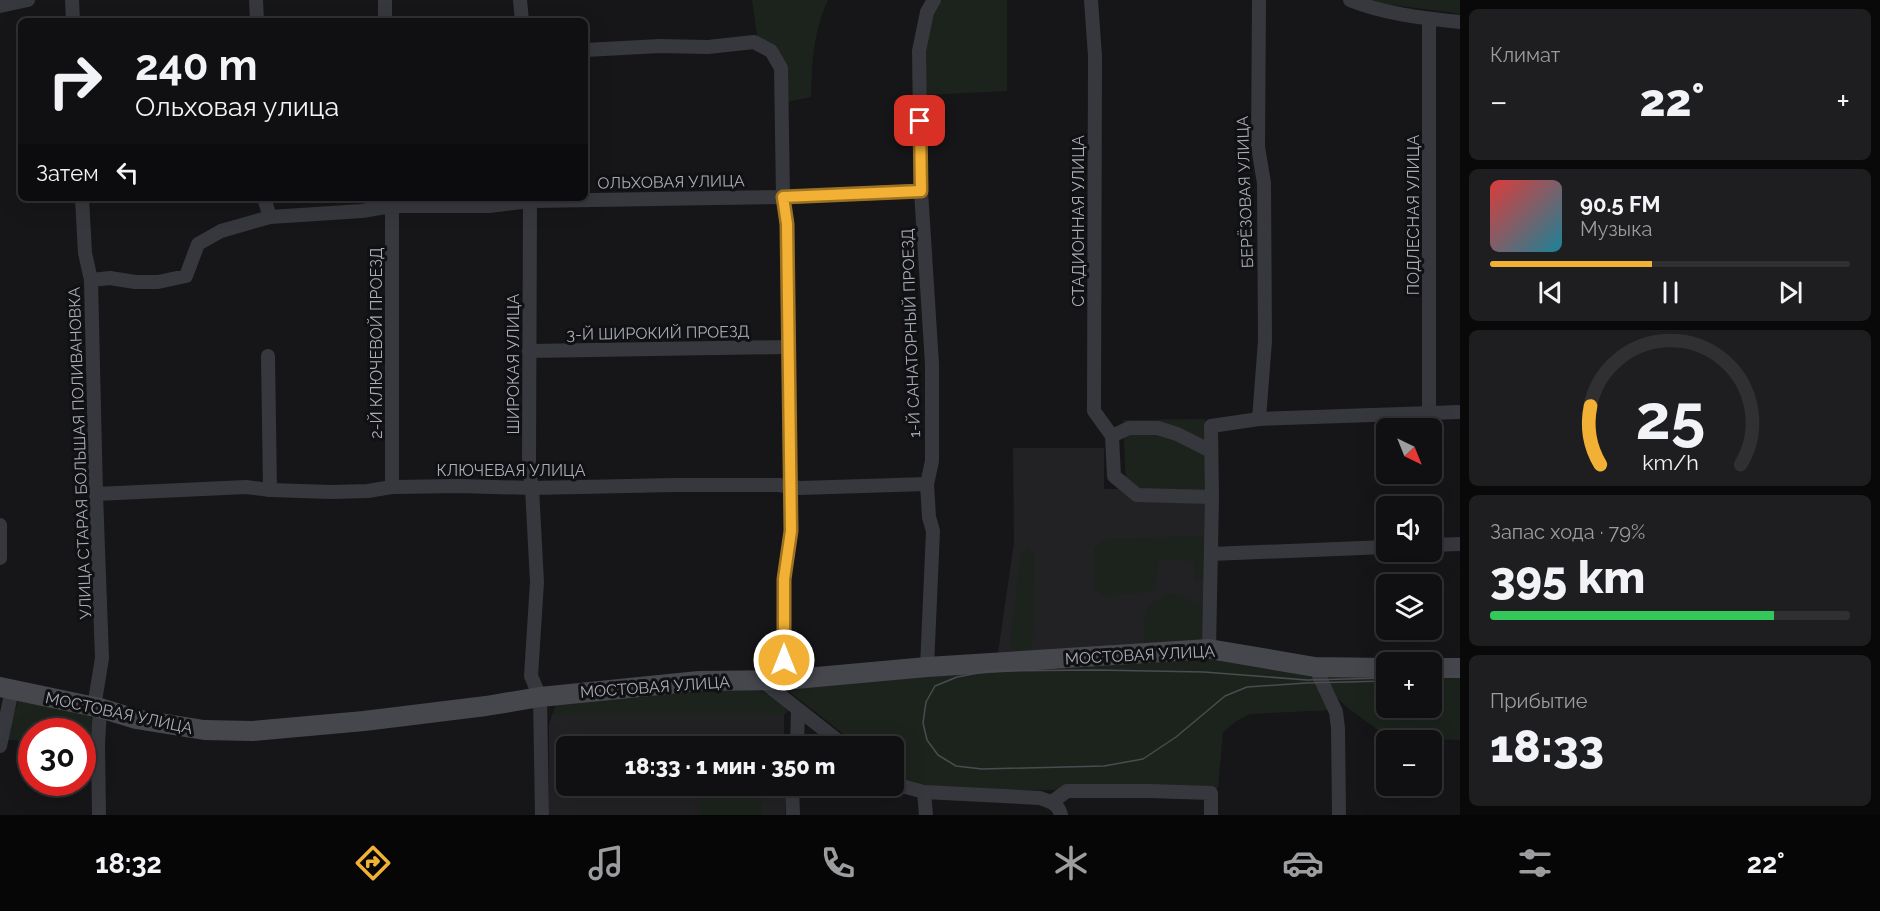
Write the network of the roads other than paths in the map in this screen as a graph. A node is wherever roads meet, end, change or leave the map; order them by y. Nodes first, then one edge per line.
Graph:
1 (28, 0) edge
2 (72, 0) edge
3 (256, 0) edge
4 (385, 0) edge
5 (520, 0) edge
6 (934, 0) edge
7 (1091, 0) edge
8 (1259, 0) edge
9 (1350, 0) edge
10 (0, 6) edge
11 (73, 18) edge
12 (257, 18) edge
13 (385, 18) edge
14 (522, 18) edge
15 (1429, 19) junction
16 (1460, 22) edge
17 (588, 50) edge
18 (921, 191) junction
19 (783, 197) junction
20 (588, 199) edge
21 (82, 201) edge
22 (265, 201) edge
23 (518, 201) edge
24 (530, 201) edge
25 (392, 202) edge
26 (270, 217) junction
27 (91, 280) junction
28 (788, 347) junction
29 (529, 351) junction
30 (268, 356) dead end
31 (1429, 412) junction
32 (1460, 412) edge
33 (1259, 419) junction
34 (1112, 436) junction
35 (1211, 451) junction
36 (927, 484) junction
37 (392, 487) junction
38 (790, 487) junction
39 (532, 488) junction
40 (270, 490) junction
41 (96, 494) junction
42 (1212, 497) junction
43 (0, 525) edge
44 (1460, 544) edge
45 (1442, 545) edge
46 (1376, 547) edge
47 (1211, 554) junction
48 (0, 558) edge
49 (1209, 649) junction
50 (927, 667) junction
51 (1315, 667) junction
52 (1376, 668) edge
53 (1442, 668) edge
54 (1460, 668) edge
55 (760, 680) junction
56 (784, 680) junction
57 (6, 689) edge
58 (540, 697) junction
59 (97, 708) junction
60 (798, 710) junction
61 (797, 736) edge
62 (832, 736) edge
63 (0, 746) edge
64 (904, 786) edge
65 (924, 792) junction
66 (792, 796) edge
67 (1046, 800) junction
68 (99, 815) edge
69 (542, 815) edge
70 (793, 815) edge
71 (926, 815) edge
72 (1061, 815) edge
73 (1211, 815) edge
74 (1339, 815) edge

1 - 10 street
2 - 11 street
3 - 12 street
4 - 13 street
5 - 14 street
6 - 18 street, 1-Й САНАТОРНЫЙ ПРОЕЗД
7 - 34 street, СТАДИОННАЯ УЛИЦА
8 - 33 street, БЕРЁЗОВАЯ УЛИЦА
9 - 15 street
15 - 16 street
15 - 31 street, ПОДЛЕСНАЯ УЛИЦА
17 - 19 street
18 - 19 street, ОЛЬХОВАЯ УЛИЦА
18 - 36 street, 1-Й САНАТОРНЫЙ ПРОЕЗД
19 - 20 street, ОЛЬХОВАЯ УЛИЦА
19 - 28 street
21 - 27 street, УЛИЦА СТАРАЯ БОЛЬШАЯ ПОЛИВАНОВКА
22 - 26 street
23 - 25 street, ОЛЬХОВАЯ УЛИЦА
24 - 29 street, ШИРОКАЯ УЛИЦА
25 - 26 street, ОЛЬХОВАЯ УЛИЦА
25 - 37 street, 2-Й КЛЮЧЕВОЙ ПРОЕЗД
26 - 27 street, ОЛЬХОВАЯ УЛИЦА
27 - 41 street, УЛИЦА СТАРАЯ БОЛЬШАЯ ПОЛИВАНОВКА
28 - 29 street, 3-Й ШИРОКИЙ ПРОЕЗД
28 - 38 street
29 - 39 street, ШИРОКАЯ УЛИЦА
30 - 40 street
31 - 32 street
31 - 33 street
33 - 35 street
34 - 35 street
34 - 42 street
35 - 42 street
36 - 38 street, КЛЮЧЕВАЯ УЛИЦА
36 - 50 street, 1-Й САНАТОРНЫЙ ПРОЕЗД
37 - 39 street, КЛЮЧЕВАЯ УЛИЦА
37 - 40 street, КЛЮЧЕВАЯ УЛИЦА
38 - 39 street, КЛЮЧЕВАЯ УЛИЦА
38 - 56 street
39 - 58 street, ШИРОКАЯ УЛИЦА
40 - 41 street, КЛЮЧЕВАЯ УЛИЦА
41 - 59 street, УЛИЦА СТАРАЯ БОЛЬШАЯ ПОЛИВАНОВКА
42 - 47 street
43 - 48 street
44 - 45 street
46 - 47 street
47 - 49 street
49 - 50 street, МОСТОВАЯ УЛИЦА
49 - 51 street, МОСТОВАЯ УЛИЦА
50 - 56 street, МОСТОВАЯ УЛИЦА
51 - 52 street, МОСТОВАЯ УЛИЦА
51 - 74 street
53 - 54 street
55 - 56 street, МОСТОВАЯ УЛИЦА
55 - 58 street, МОСТОВАЯ УЛИЦА
55 - 60 street
57 - 59 street, МОСТОВАЯ УЛИЦА
57 - 63 street
58 - 59 street, МОСТОВАЯ УЛИЦА
58 - 69 street, ШИРОКАЯ УЛИЦА
59 - 68 street, УЛИЦА СТАРАЯ БОЛЬШАЯ ПОЛИВАНОВКА
60 - 61 street
60 - 62 street
64 - 65 street
65 - 67 street
65 - 71 street
66 - 70 street
67 - 72 street
67 - 73 street

